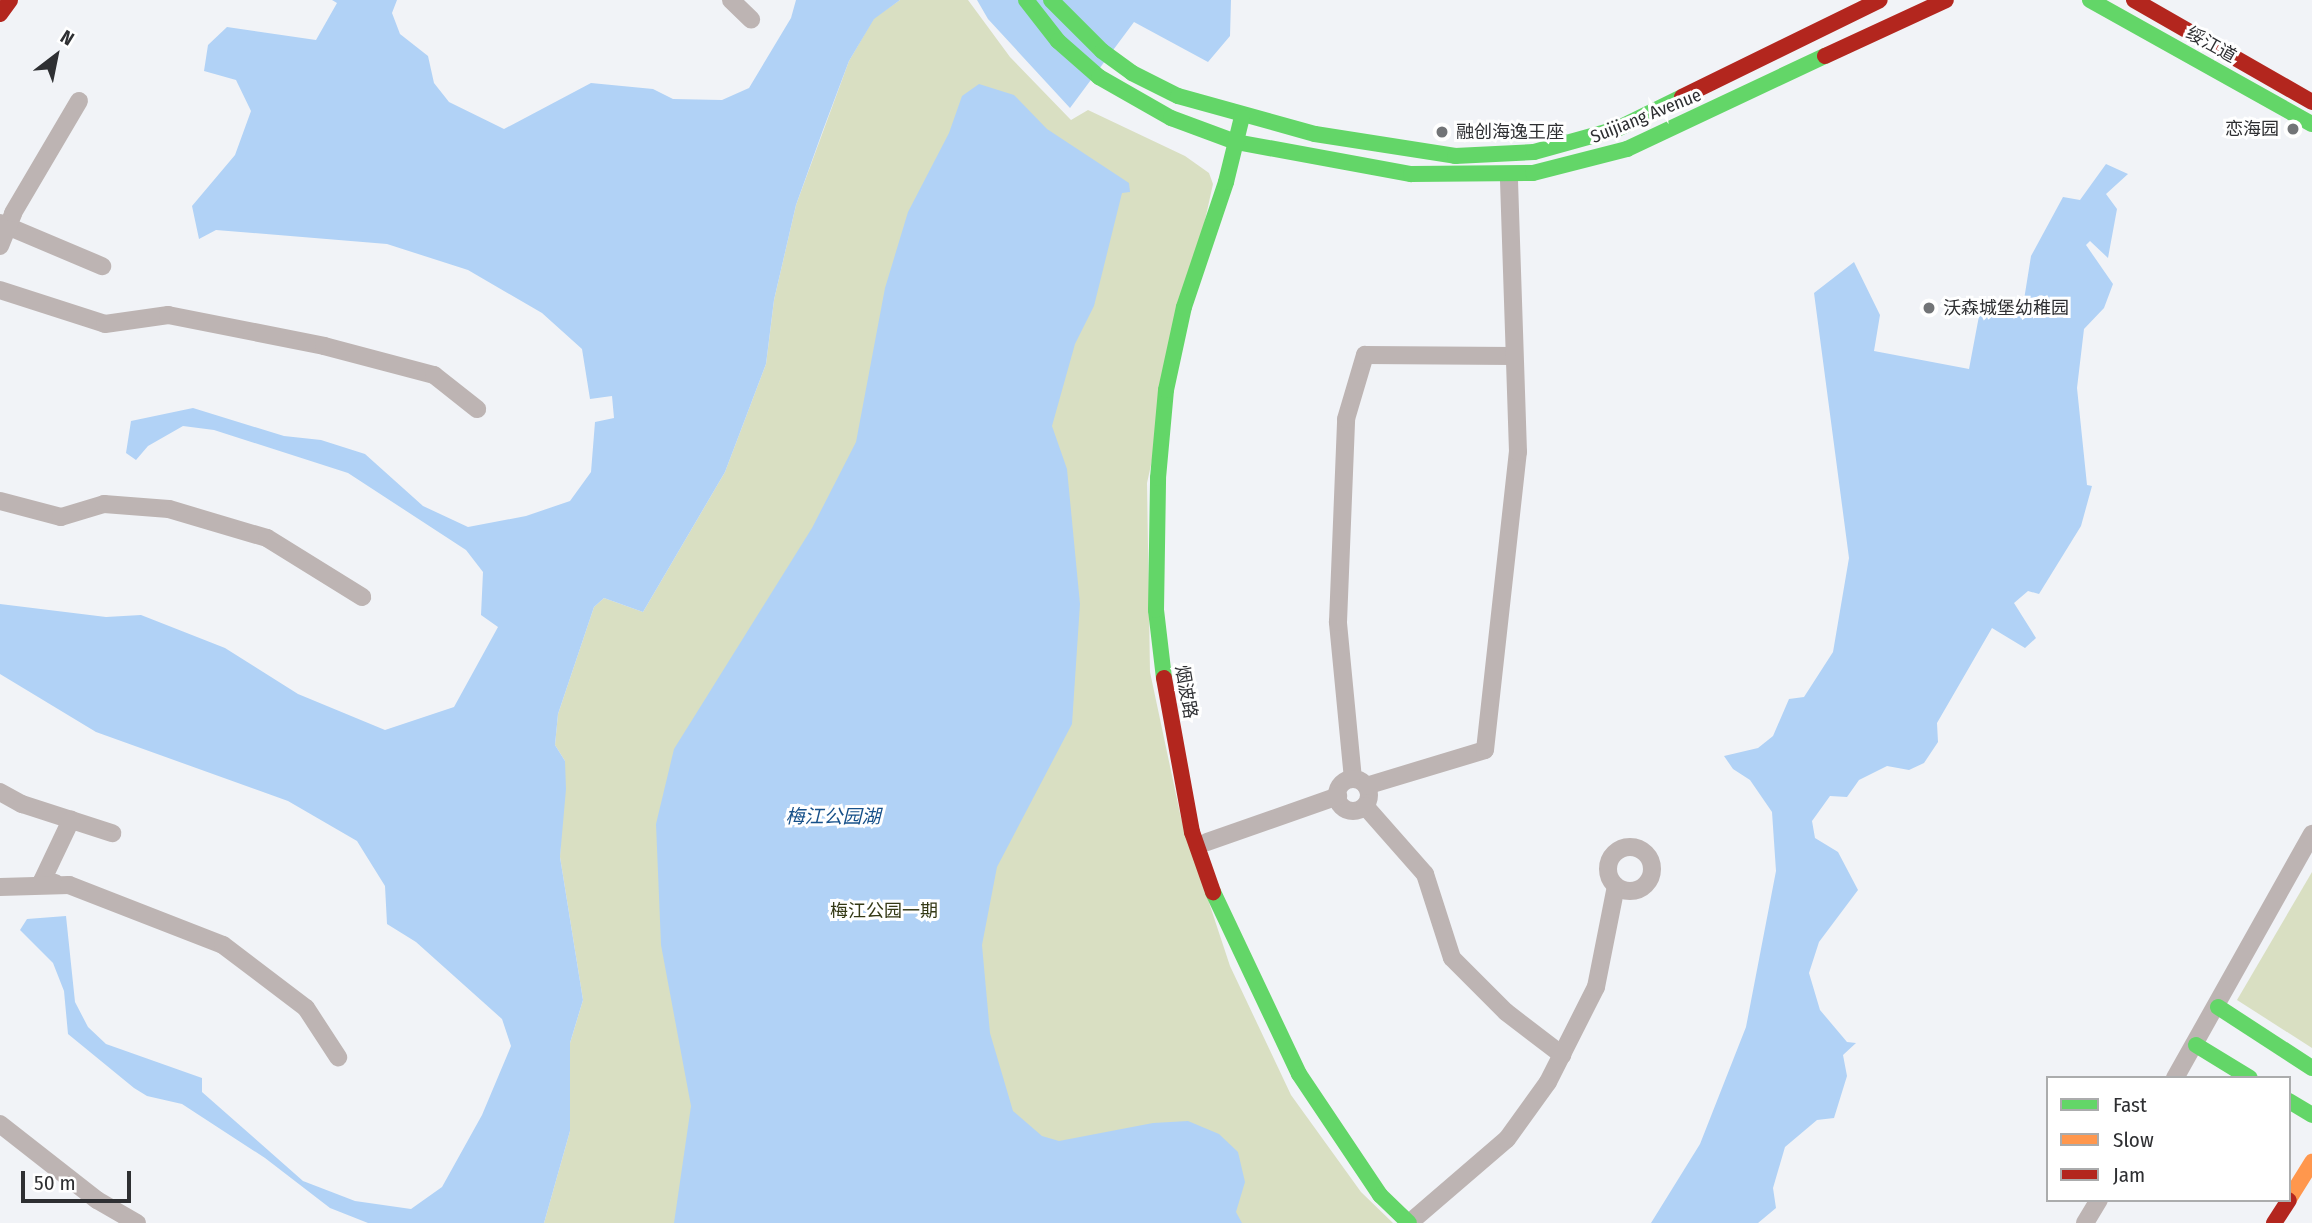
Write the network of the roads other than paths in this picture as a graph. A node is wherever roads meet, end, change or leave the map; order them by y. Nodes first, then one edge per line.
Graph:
1 (10, 0) edge
2 (730, 0) edge
3 (1026, 0) edge
4 (1051, 0) edge
5 (1880, 0) edge
6 (1946, 0) edge
7 (2090, 0) edge
8 (2134, 0) edge
9 (0, 14) edge
10 (751, 19) dead end
11 (79, 101) dead end
12 (2312, 102) edge
13 (1250, 119) junction
14 (2312, 124) edge
15 (1244, 144) junction
16 (1509, 175) junction
17 (4, 225) edge
18 (0, 246) edge
19 (102, 266) dead end
20 (0, 289) edge
21 (1514, 356) junction
22 (477, 409) dead end
23 (0, 500) edge
24 (362, 597) dead end
25 (1360, 782) junction
26 (0, 792) edge
27 (1338, 796) junction
28 (1365, 806) junction
29 (71, 820) junction
30 (112, 833) dead end
31 (2312, 834) edge
32 (1206, 842) junction
33 (69, 885) junction
34 (1616, 886) dead end
35 (0, 887) edge
36 (2218, 1007) junction
37 (2196, 1045) junction
38 (1562, 1055) junction
39 (338, 1057) dead end
40 (2312, 1068) edge
41 (2176, 1076) edge
42 (2247, 1076) edge
43 (2291, 1102) edge
44 (2312, 1115) edge
45 (0, 1124) edge
46 (2312, 1162) edge
47 (2291, 1197) edge
48 (2098, 1202) edge
49 (2288, 1202) edge
50 (1415, 1221) edge
51 (137, 1223) edge
52 (2085, 1223) edge
53 (2274, 1223) edge

1 - 9 main road
2 - 10 street
3 - 15 main road, Suijiang Avenue
4 - 13 main road, Suijiang Avenue
5 - 13 main road, Suijiang Avenue
6 - 16 main road, Suijiang Avenue
7 - 14 main road, 绥江道
8 - 12 main road, 绥江道
11 - 17 street
13 - 15 main road, 烟波路
15 - 16 main road, Suijiang Avenue
15 - 32 main road, 烟波路
15 - 50 main road, 烟波路
16 - 21 street
17 - 18 street
17 - 19 street
20 - 22 street
21 - 25 street
21 - 25 street
23 - 24 street
25 - 27 street
25 - 28 street
26 - 29 street
27 - 28 street
27 - 32 street
28 - 38 street
29 - 30 street
29 - 33 street
31 - 36 street
32 - 50 main road, 烟波路
33 - 35 street
33 - 39 street
34 - 38 street
36 - 37 street
36 - 40 main road
37 - 41 street
37 - 42 main road
38 - 50 street
43 - 44 main road
45 - 51 street
46 - 47 main road
48 - 52 street
49 - 53 main road

